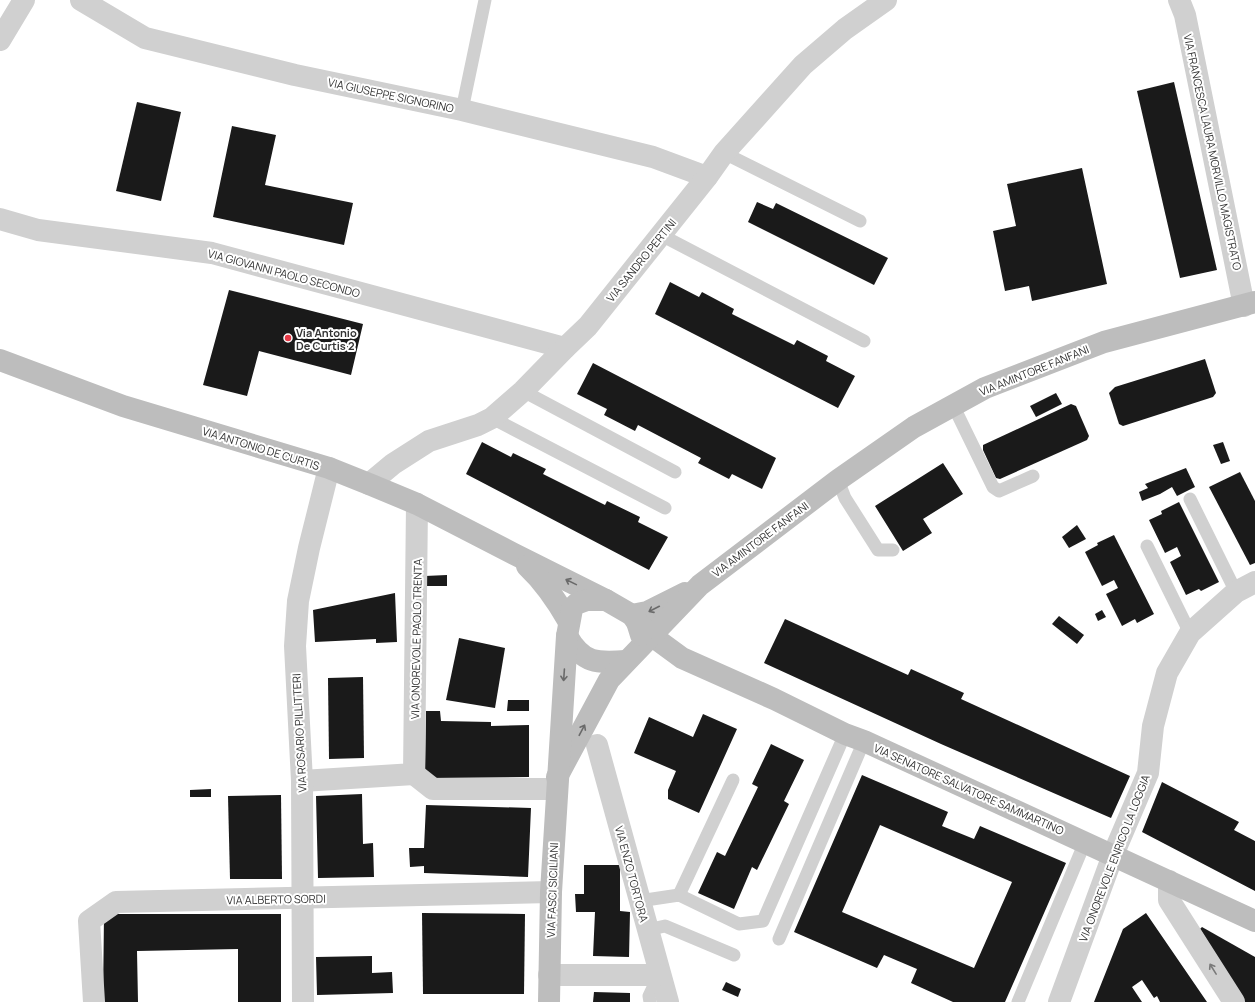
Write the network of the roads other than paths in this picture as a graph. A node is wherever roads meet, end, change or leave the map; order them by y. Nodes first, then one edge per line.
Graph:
1 (24, 0) edge
2 (80, 0) edge
3 (485, 0) edge
4 (886, 0) edge
5 (1179, 0) edge
6 (0, 40) edge
7 (462, 110) junction
8 (724, 154) junction
9 (707, 177) junction
10 (0, 219) edge
11 (860, 221) dead end
12 (661, 235) junction
13 (1250, 304) edge
14 (864, 341) dead end
15 (565, 348) junction
16 (0, 360) edge
17 (523, 391) junction
18 (953, 405) junction
19 (492, 418) junction
20 (328, 468) junction
21 (675, 472) dead end
22 (1033, 476) dead end
23 (838, 480) junction
24 (369, 484) junction
25 (1190, 499) dead end
26 (417, 504) junction
27 (665, 508) dead end
28 (1147, 546) dead end
29 (893, 550) dead end
30 (514, 554) junction
31 (700, 585) junction
32 (1246, 587) edge
33 (606, 600) junction
34 (568, 629) junction
35 (1190, 633) junction
36 (637, 639) junction
37 (854, 738) junction
38 (597, 745) dead end
39 (414, 774) junction
40 (733, 780) dead end
41 (302, 781) junction
42 (557, 783) junction
43 (1085, 842) junction
44 (1113, 856) junction
45 (1169, 881) junction
46 (550, 892) junction
47 (679, 895) junction
48 (304, 898) junction
49 (639, 901) junction
50 (1255, 921) edge
51 (647, 930) junction
52 (779, 938) dead end
53 (734, 955) dead end
54 (549, 975) junction
55 (660, 975) junction
56 (94, 1002) edge
57 (303, 1002) edge
58 (549, 1002) edge
59 (650, 1002) edge
60 (668, 1002) edge
61 (1018, 1002) edge
62 (1059, 1002) edge
63 (1234, 1002) edge

1 - 6 street
2 - 7 street, VIA GIUSEPPE SIGNORINO
3 - 7 lane
4 - 8 street, VIA SANDRO PERTINI
5 - 13 street, VIA FRANCESCA LAURA MORVILLO MAGISTRATO
7 - 9 street, VIA GIUSEPPE SIGNORINO
8 - 9 street, VIA SANDRO PERTINI
8 - 11 lane
9 - 12 street, VIA SANDRO PERTINI
10 - 15 street, VIA GIOVANNI PAOLO SECONDO
12 - 14 lane
12 - 15 street, VIA SANDRO PERTINI
13 - 18 main road, VIA AMINTORE FANFANI
15 - 17 street, VIA SANDRO PERTINI
16 - 20 main road, VIA ANTONIO DE CURTIS
17 - 19 street, VIA SANDRO PERTINI
17 - 21 lane
18 - 22 lane
18 - 23 main road, VIA AMINTORE FANFANI
19 - 24 street, VIA SANDRO PERTINI
19 - 27 lane
20 - 24 main road, VIA ANTONIO DE CURTIS
20 - 41 street, VIA ROSARIO PILLITTERI
23 - 29 lane
23 - 31 main road, VIA AMINTORE FANFANI
24 - 26 main road, VIA ANTONIO DE CURTIS
25 - 32 lane
26 - 30 main road, VIA ANTONIO DE CURTIS
26 - 39 street, VIA ONOREVOLE PAOLO TRENTA
28 - 35 lane
33 -> 30 main road, VIA ANTONIO DE CURTIS
30 - 34 main road
31 - 36 main road
31 -> 36 main road
32 - 35 street, VIA ONOREVOLE ENRICO LA LOGGIA
33 - 34 main road
33 - 36 main road
34 - 36 main road
34 -> 42 main road, VIA FASCI SICILIANI
35 - 44 street, VIA ONOREVOLE ENRICO LA LOGGIA
36 - 37 main road, VIA SENATORE SALVATORE SAMMARTINO
42 -> 36 main road
37 - 43 main road, VIA SENATORE SALVATORE SAMMARTINO
37 - 47 lane
37 - 52 lane
38 - 49 street, VIA ENZO TORTORA
39 - 41 street
39 - 42 street
40 - 47 lane
41 - 48 street, VIA ROSARIO PILLITTERI
42 - 46 main road, VIA FASCI SICILIANI
43 - 44 main road, VIA SENATORE SALVATORE SAMMARTINO
43 - 61 lane
44 - 45 main road, VIA SENATORE SALVATORE SAMMARTINO
44 - 62 street, VIA ONOREVOLE ENRICO LA LOGGIA
45 - 50 main road, VIA SENATORE SALVATORE SAMMARTINO
63 -> 45 street
46 - 48 street, VIA ALBERTO SORDI
46 - 54 main road, VIA FASCI SICILIANI
47 - 49 lane
48 - 56 street, VIA ALBERTO SORDI
48 - 57 street, VIA ROSARIO PILLITTERI
49 - 51 street, VIA ENZO TORTORA
51 - 53 lane
51 - 55 street, VIA ENZO TORTORA
54 - 55 street
54 - 58 main road, VIA FASCI SICILIANI
55 - 59 lane
55 - 60 street, VIA ENZO TORTORA

